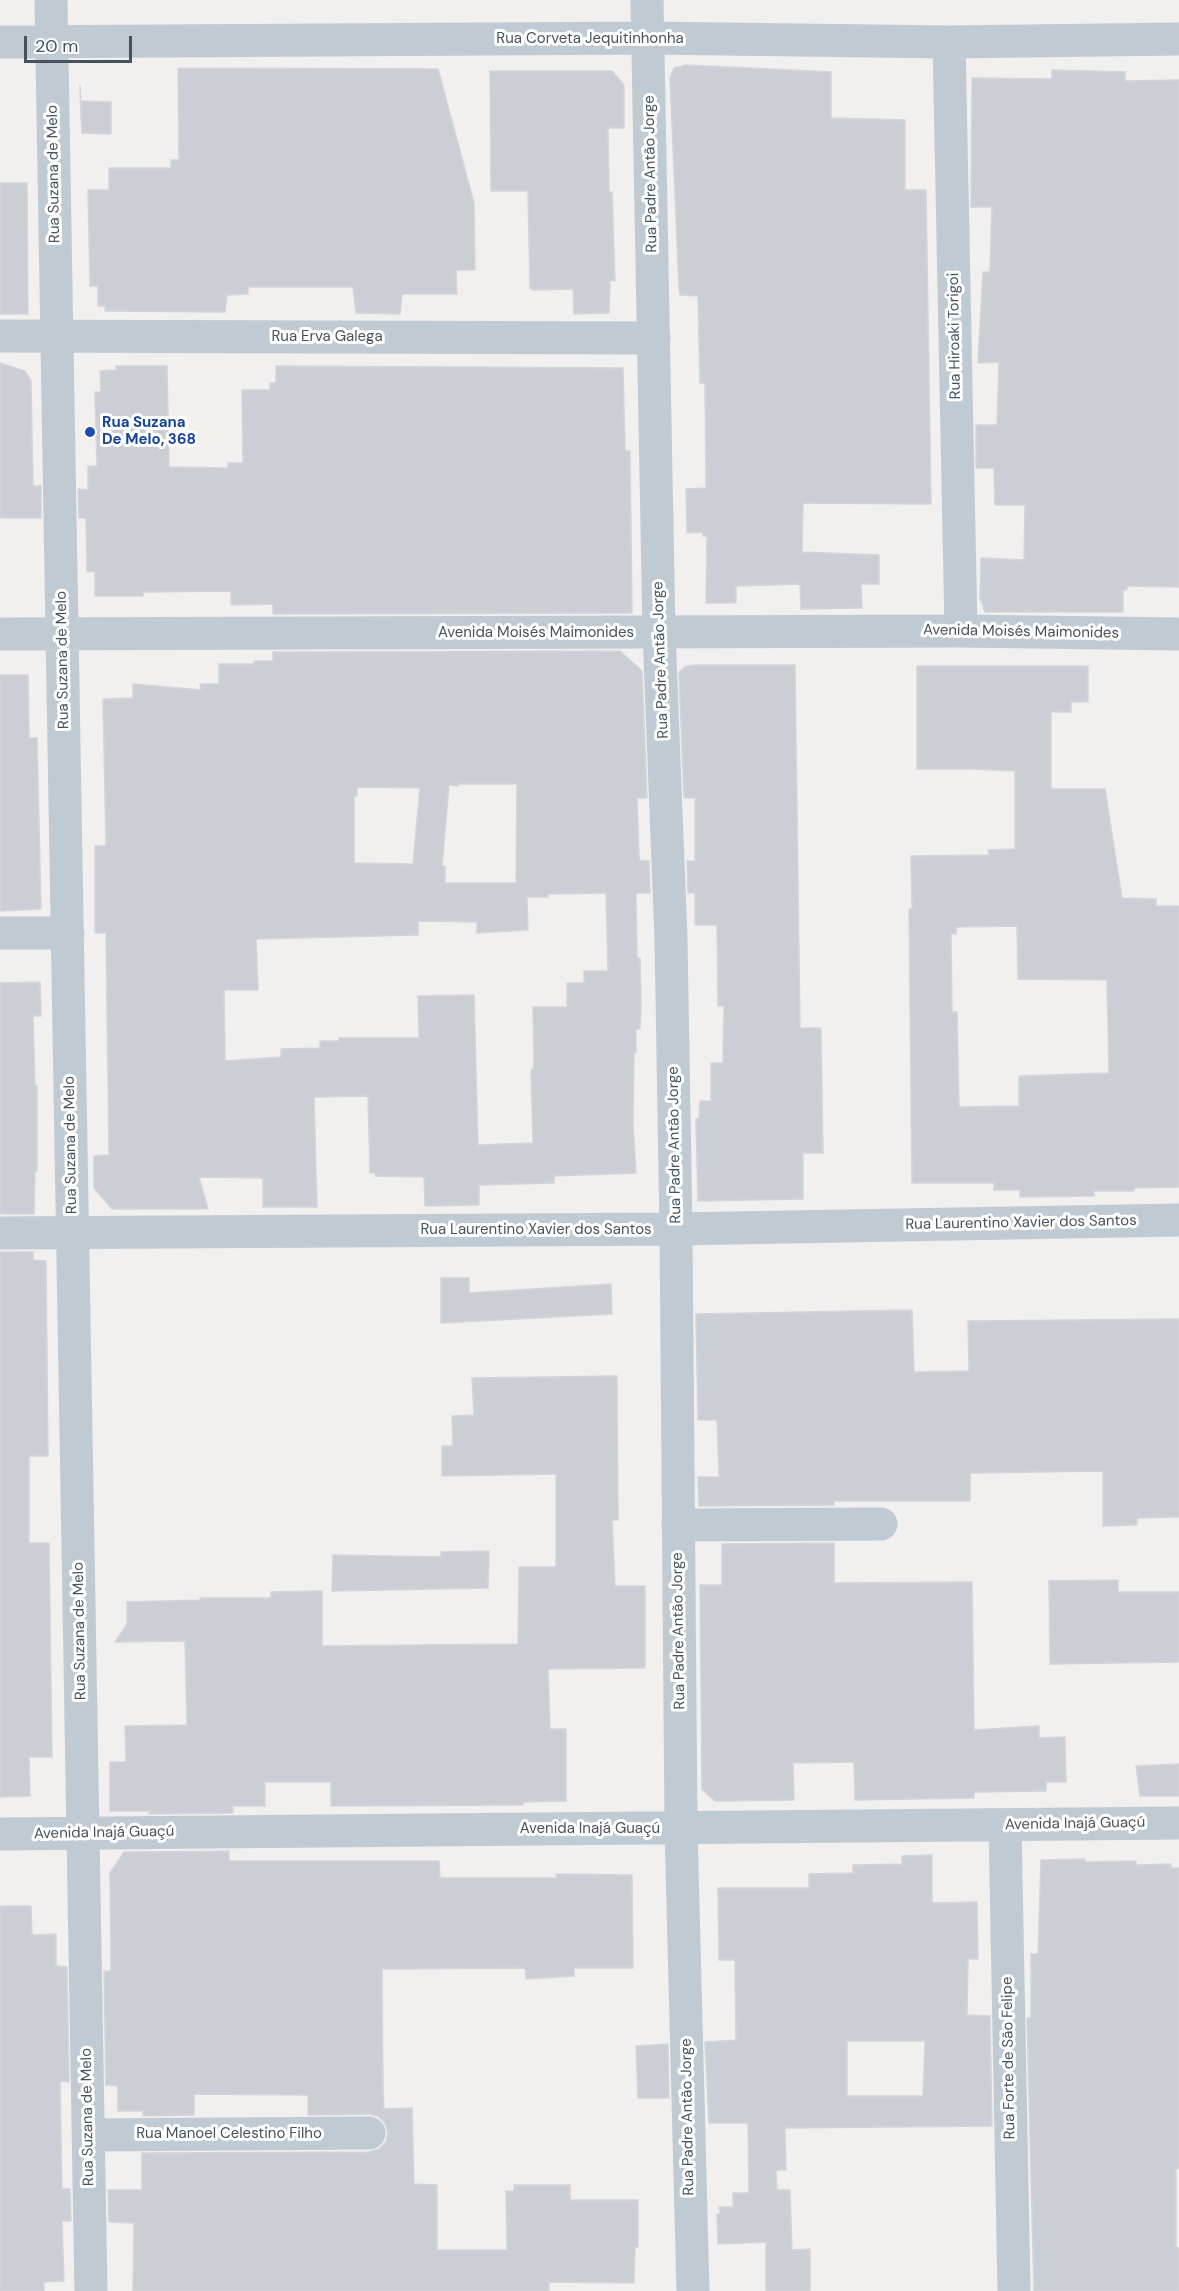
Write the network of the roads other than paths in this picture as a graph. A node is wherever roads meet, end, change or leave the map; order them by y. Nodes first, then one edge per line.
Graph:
1 (51, 0) edge
2 (647, 0) edge
3 (648, 38) junction
4 (1179, 39) edge
5 (0, 42) edge
6 (52, 42) junction
7 (949, 42) junction
8 (0, 336) edge
9 (57, 336) junction
10 (654, 338) junction
11 (961, 631) junction
12 (659, 632) junction
13 (0, 634) edge
14 (62, 634) junction
15 (1179, 634) edge
16 (0, 933) edge
17 (68, 933) junction
18 (1179, 1220) edge
19 (676, 1229) junction
20 (73, 1232) junction
21 (0, 1233) edge
22 (881, 1524) dead end
23 (678, 1525) junction
24 (1179, 1823) edge
25 (1005, 1825) junction
26 (681, 1828) junction
27 (83, 1833) junction
28 (0, 1834) edge
29 (369, 2133) dead end
30 (88, 2135) junction
31 (91, 2291) edge
32 (693, 2291) edge
33 (1014, 2291) edge

1 - 6 street, Rua Suzana de Melo
2 - 3 street, Rua Padre Antão Jorge
3 - 6 street, Rua Corveta Jequitinhonha
3 - 7 street, Rua Corveta Jequitinhonha
3 - 10 street, Rua Padre Antão Jorge
4 - 7 street, Rua Corveta Jequitinhonha
5 - 6 street, Rua Corveta Jequitinhonha
6 - 9 street, Rua Suzana de Melo
7 - 11 street, Rua Hiroaki Torigoi
8 - 9 street, Rua Erva Galega
9 - 10 street, Rua Erva Galega
9 - 14 street, Rua Suzana de Melo
10 - 12 street, Rua Padre Antão Jorge
11 - 12 street, Avenida Moisés Maimonides
11 - 15 street, Avenida Moisés Maimonides
12 - 14 street, Avenida Moisés Maimonides
12 - 19 street, Rua Padre Antão Jorge
13 - 14 street, Avenida Moisés Maimonides
14 - 17 street, Rua Suzana de Melo
16 - 17 street
17 - 20 street, Rua Suzana de Melo
18 - 19 street, Rua Laurentino Xavier dos Santos
19 - 20 street, Rua Laurentino Xavier dos Santos
19 - 23 street, Rua Padre Antão Jorge
20 - 21 street, Rua Laurentino Xavier dos Santos
20 - 27 street, Rua Suzana de Melo
22 - 23 street
23 - 26 street, Rua Padre Antão Jorge
24 - 25 street, Avenida Inajá Guaçú
25 - 26 street, Avenida Inajá Guaçú
25 - 33 street, Rua Forte de São Felipe
26 - 27 street, Avenida Inajá Guaçú
26 - 32 street, Rua Padre Antão Jorge
27 - 28 street, Avenida Inajá Guaçú
27 - 30 street, Rua Suzana de Melo
29 - 30 street, Rua Manoel Celestino Filho
30 - 31 street, Rua Suzana de Melo

